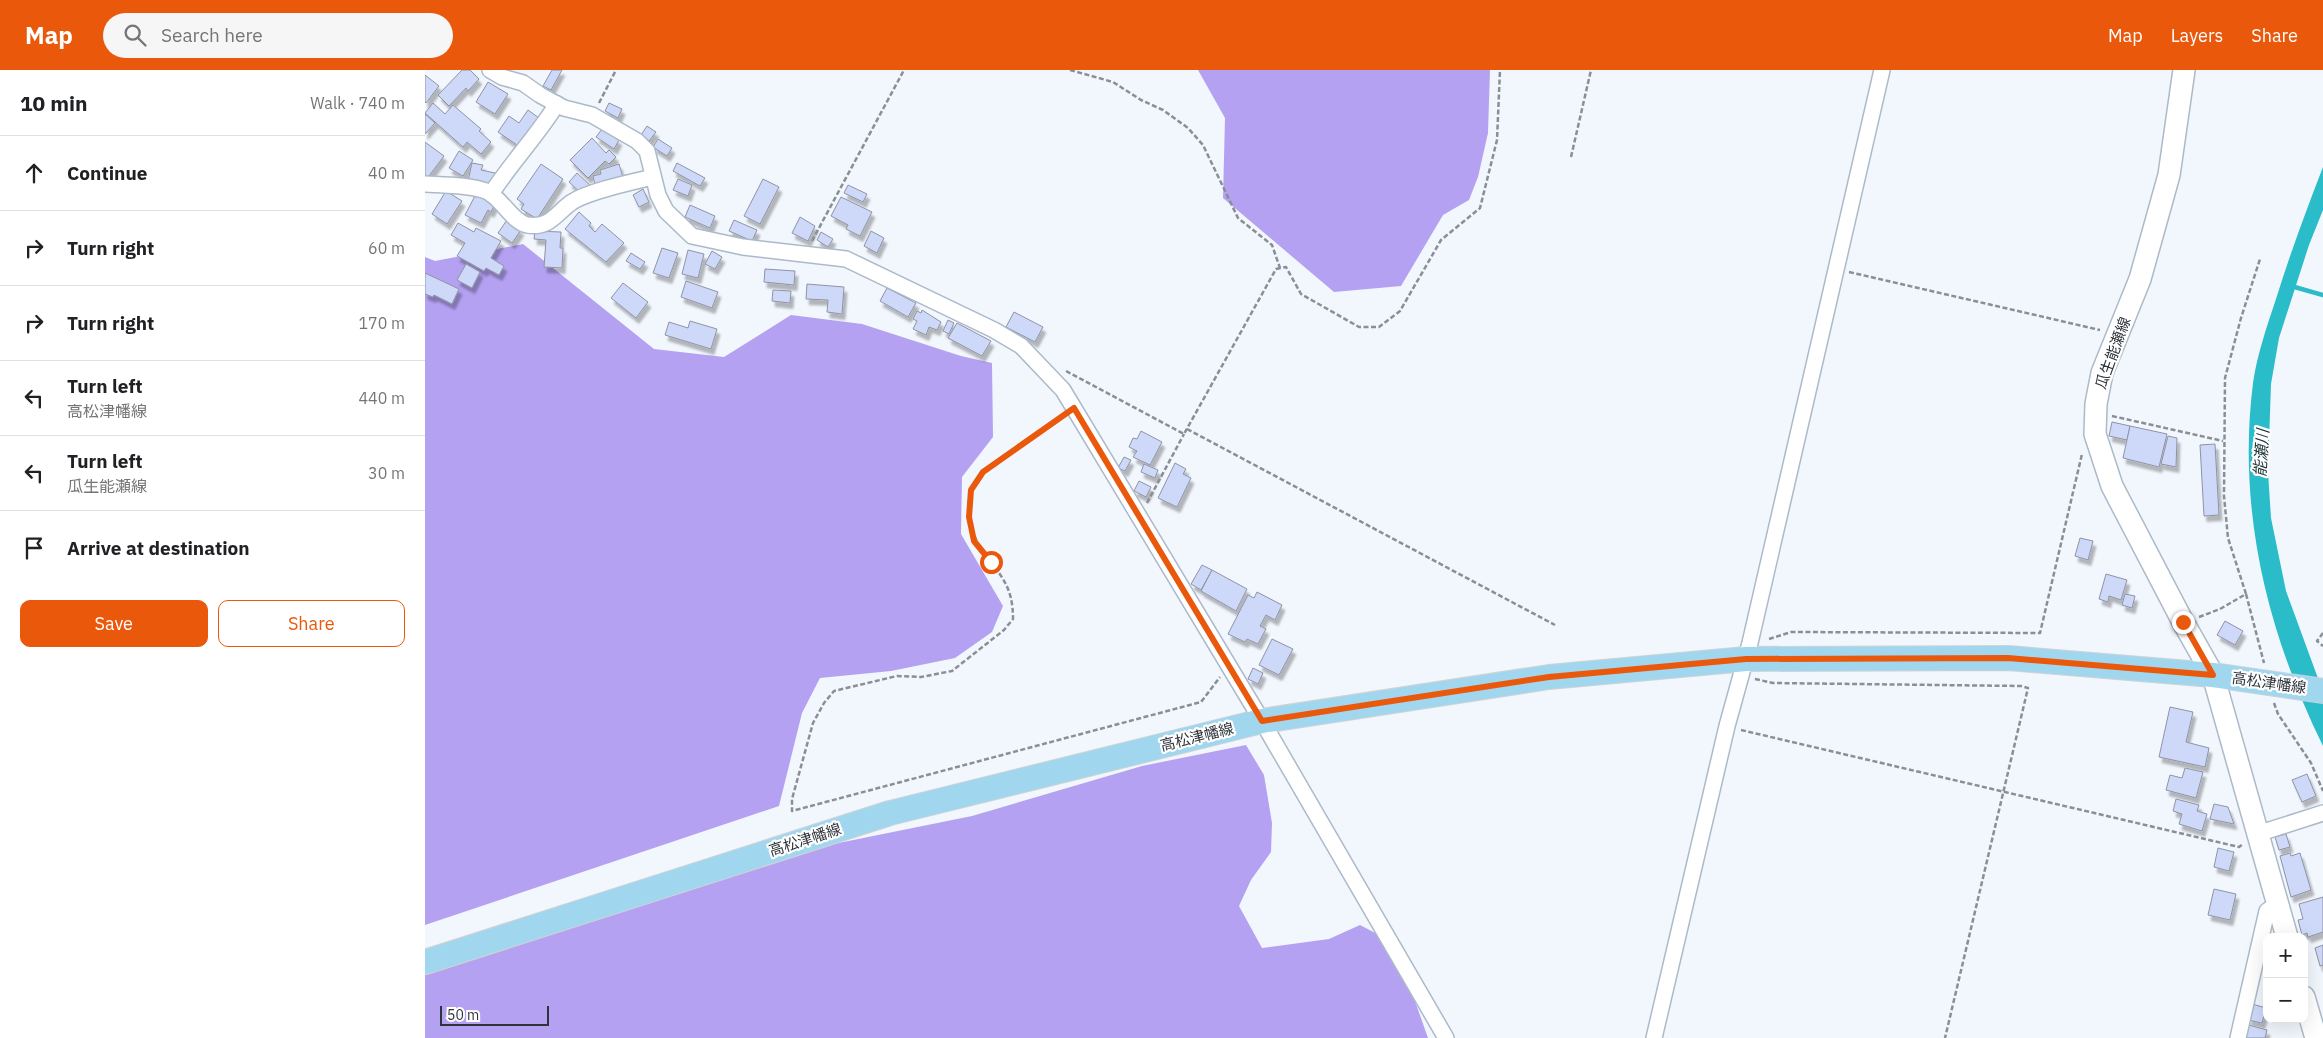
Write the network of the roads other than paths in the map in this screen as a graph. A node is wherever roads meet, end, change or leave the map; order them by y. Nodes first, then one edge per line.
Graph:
1 (490, 70) edge
2 (1882, 70) edge
3 (2184, 70) edge
4 (557, 104) junction
5 (653, 177) junction
6 (425, 184) edge
7 (491, 194) junction
8 (1746, 660) junction
9 (2213, 675) junction
10 (2323, 691) edge
11 (1262, 721) junction
12 (2323, 814) edge
13 (2257, 834) junction
14 (2277, 904) junction
15 (2286, 933) edge
16 (425, 962) edge
17 (2308, 1011) edge
18 (1446, 1038) edge
19 (1654, 1038) edge
20 (2238, 1038) edge
21 (2316, 1038) edge

1 - 4 street
2 - 8 street
3 - 9 main road, 瓜生能瀬線
4 - 5 street
4 - 7 street
5 - 7 street
5 - 11 street
6 - 7 street
8 - 9 main road, 高松津幡線
8 - 11 main road, 高松津幡線
8 - 19 street
9 - 10 main road, 高松津幡線
9 - 13 main road, 瓜生能瀬線
11 - 16 main road, 高松津幡線
11 - 18 street
12 - 13 street
13 - 14 main road, 瓜生能瀬線
14 - 15 main road, 瓜生能瀬線
14 - 20 street
17 - 21 main road

